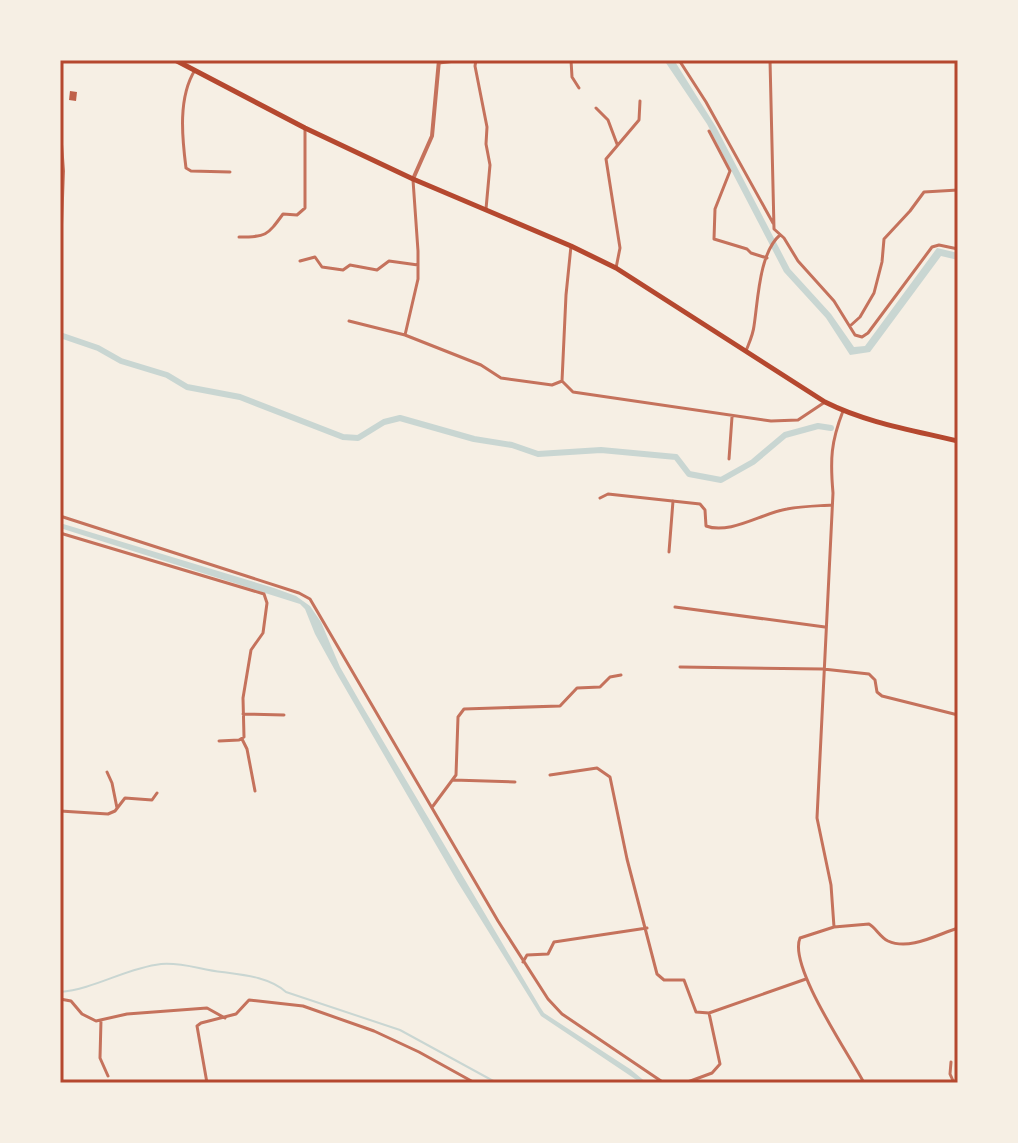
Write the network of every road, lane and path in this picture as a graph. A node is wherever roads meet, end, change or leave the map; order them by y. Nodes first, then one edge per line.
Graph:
1 (175, 60) edge
2 (463, 60) edge
3 (476, 60) edge
4 (571, 60) edge
5 (679, 60) edge
6 (770, 60) edge
7 (439, 61) edge
8 (195, 70) junction
9 (579, 88) dead end
10 (640, 101) dead end
11 (596, 108) dead end
12 (305, 128) junction
13 (60, 131) edge
14 (709, 131) dead end
15 (617, 144) junction
16 (230, 172) dead end
17 (413, 179) junction
18 (958, 190) edge
19 (486, 210) junction
20 (774, 225) junction
21 (778, 236) junction
22 (239, 237) dead end
23 (571, 246) junction
24 (958, 249) edge
25 (60, 251) edge
26 (767, 258) junction
27 (300, 261) dead end
28 (418, 265) junction
29 (616, 268) junction
30 (349, 321) dead end
31 (850, 326) junction
32 (405, 335) junction
33 (746, 351) junction
34 (562, 381) junction
35 (825, 402) junction
36 (843, 411) junction
37 (732, 417) junction
38 (958, 441) edge
39 (729, 459) dead end
40 (600, 498) dead end
41 (673, 501) junction
42 (833, 505) junction
43 (60, 516) edge
44 (60, 533) edge
45 (669, 552) dead end
46 (675, 607) dead end
47 (825, 627) junction
48 (680, 667) dead end
49 (823, 669) junction
50 (621, 675) dead end
51 (243, 714) junction
52 (284, 715) dead end
53 (958, 715) edge
54 (242, 739) junction
55 (219, 741) dead end
56 (107, 772) dead end
57 (550, 775) dead end
58 (453, 780) junction
59 (515, 782) dead end
60 (255, 791) dead end
61 (157, 793) dead end
62 (433, 806) junction
63 (117, 808) junction
64 (60, 811) edge
65 (834, 927) junction
66 (647, 928) junction
67 (958, 928) edge
68 (523, 962) junction
69 (806, 979) junction
70 (60, 999) edge
71 (709, 1013) junction
72 (225, 1018) junction
73 (101, 1020) junction
74 (951, 1062) dead end
75 (108, 1076) dead end
76 (207, 1083) edge
77 (475, 1083) edge
78 (664, 1083) edge
79 (685, 1083) edge
80 (864, 1083) edge
81 (954, 1083) edge

1 - 8 main road
2 - 7 street
3 - 19 street
4 - 9 street
5 - 20 street
6 - 20 street
7 - 17 street
8 - 12 main road
8 - 16 street
10 - 15 street
11 - 15 street
12 - 17 main road
12 - 22 street
13 - 25 street
14 - 26 street
15 - 29 street
17 - 19 main road
17 - 28 street
18 - 31 street
19 - 23 main road
20 - 21 street
21 - 26 street
21 - 31 street
23 - 29 main road
23 - 34 street
24 - 31 street
26 - 33 street
27 - 28 street
28 - 32 street
29 - 33 main road
30 - 32 street
32 - 34 street
33 - 35 main road
34 - 37 street
35 - 36 main road
35 - 37 street
36 - 38 main road
36 - 42 street
37 - 39 street
40 - 41 street
41 - 42 street
41 - 45 street
42 - 47 street
43 - 62 street
44 - 51 street
46 - 47 street
47 - 49 street
48 - 49 street
49 - 53 street
49 - 65 street
50 - 58 street
51 - 52 street
51 - 54 street
54 - 55 street
54 - 60 street
56 - 63 street
57 - 66 street
58 - 59 street
58 - 62 street
61 - 63 street
62 - 68 street
63 - 64 street
65 - 67 street
65 - 69 street
66 - 68 street
66 - 71 street
68 - 78 street
69 - 71 street
69 - 80 street
70 - 73 street
71 - 79 street
72 - 73 street
72 - 76 street
72 - 77 street
73 - 75 street
74 - 81 street

